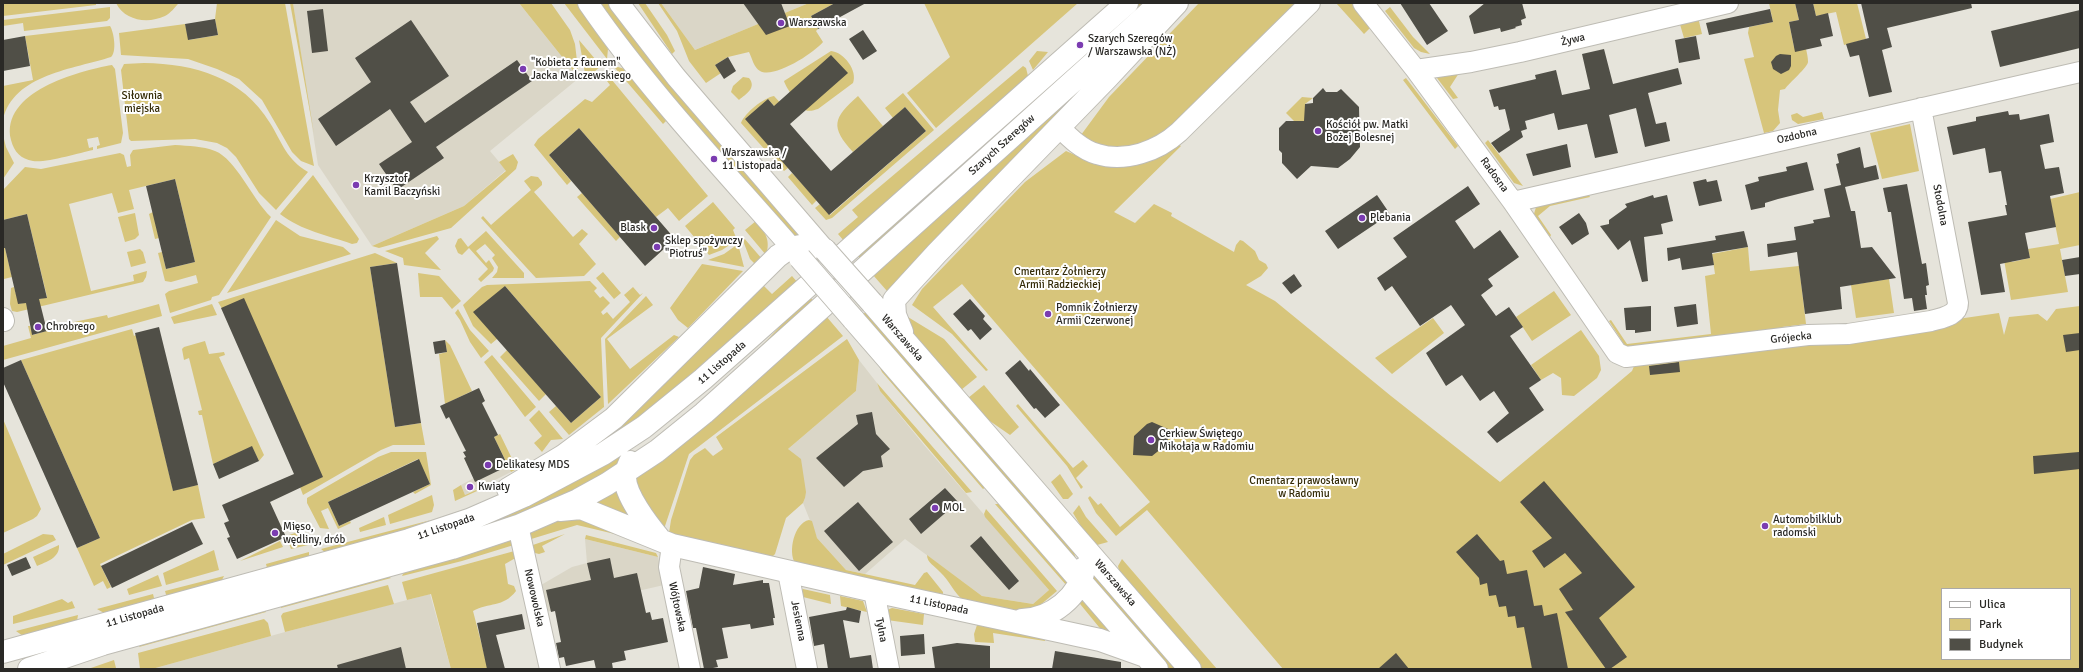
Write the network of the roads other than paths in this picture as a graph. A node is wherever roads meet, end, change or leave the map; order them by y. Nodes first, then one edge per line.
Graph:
1 (588, 3) edge
2 (619, 3) edge
3 (1127, 3) edge
4 (1160, 3) edge
5 (1177, 3) edge
6 (1310, 3) edge
7 (1362, 3) edge
8 (1728, 3) edge
9 (1416, 70) junction
10 (2080, 72) edge
11 (1921, 108) junction
12 (1059, 127) junction
13 (1513, 202) junction
14 (810, 249) junction
15 (824, 272) joint
16 (1958, 303) joint
17 (864, 305) junction
18 (1617, 352) joint
19 (659, 415) junction
20 (626, 472) junction
21 (549, 513) junction
22 (518, 526) junction
23 (409, 540) junction
24 (666, 542) junction
25 (1084, 547) junction
26 (788, 572) junction
27 (1081, 582) junction
28 (874, 591) junction
29 (1015, 620) junction
30 (3, 652) edge
31 (1151, 662) edge
32 (29, 669) edge
33 (550, 669) edge
34 (690, 669) edge
35 (807, 669) edge
36 (889, 669) edge
37 (1190, 669) edge

1 - 14 street
2 - 14 street
3 - 15 main road, Szarych Szeregów
4 - 17 main road, Szarych Szeregów
5 - 12 main road
6 - 12 street
7 - 9 street, Radosna
8 - 9 street, Żywa
9 - 13 street, Radosna
10 - 11 street, Ozdobna
11 - 13 street, Ozdobna
11 - 16 street, Stodolna
12 - 17 main road
13 - 18 street, Radosna
14 - 17 main road, bridge
14 - 17 main road, bridge
14 - 23 main road
15 - 19 main road, 11 Listopada
16 - 18 street, Grójecka
17 - 20 main road, 11 Listopada
17 - 25 main road, Warszawska
17 - 27 main road
19 - 20 main road
19 - 23 main road, 11 Listopada
20 - 21 main road, 11 Listopada
20 - 24 main road
21 - 22 main road, 11 Listopada
21 - 24 main road, 11 Listopada
22 - 32 main road, 11 Listopada
22 - 33 street, Nowowolska
23 - 30 main road, 11 Listopada
24 - 26 main road, 11 Listopada
24 - 34 street, Wójtowska
25 - 27 main road
25 - 37 main road, Warszawska
26 - 28 main road, 11 Listopada
26 - 35 street, Jesienna
27 - 29 main road
27 - 31 main road
28 - 29 main road, 11 Listopada
28 - 36 street, Tylna
29 - 31 main road, 11 Listopada

